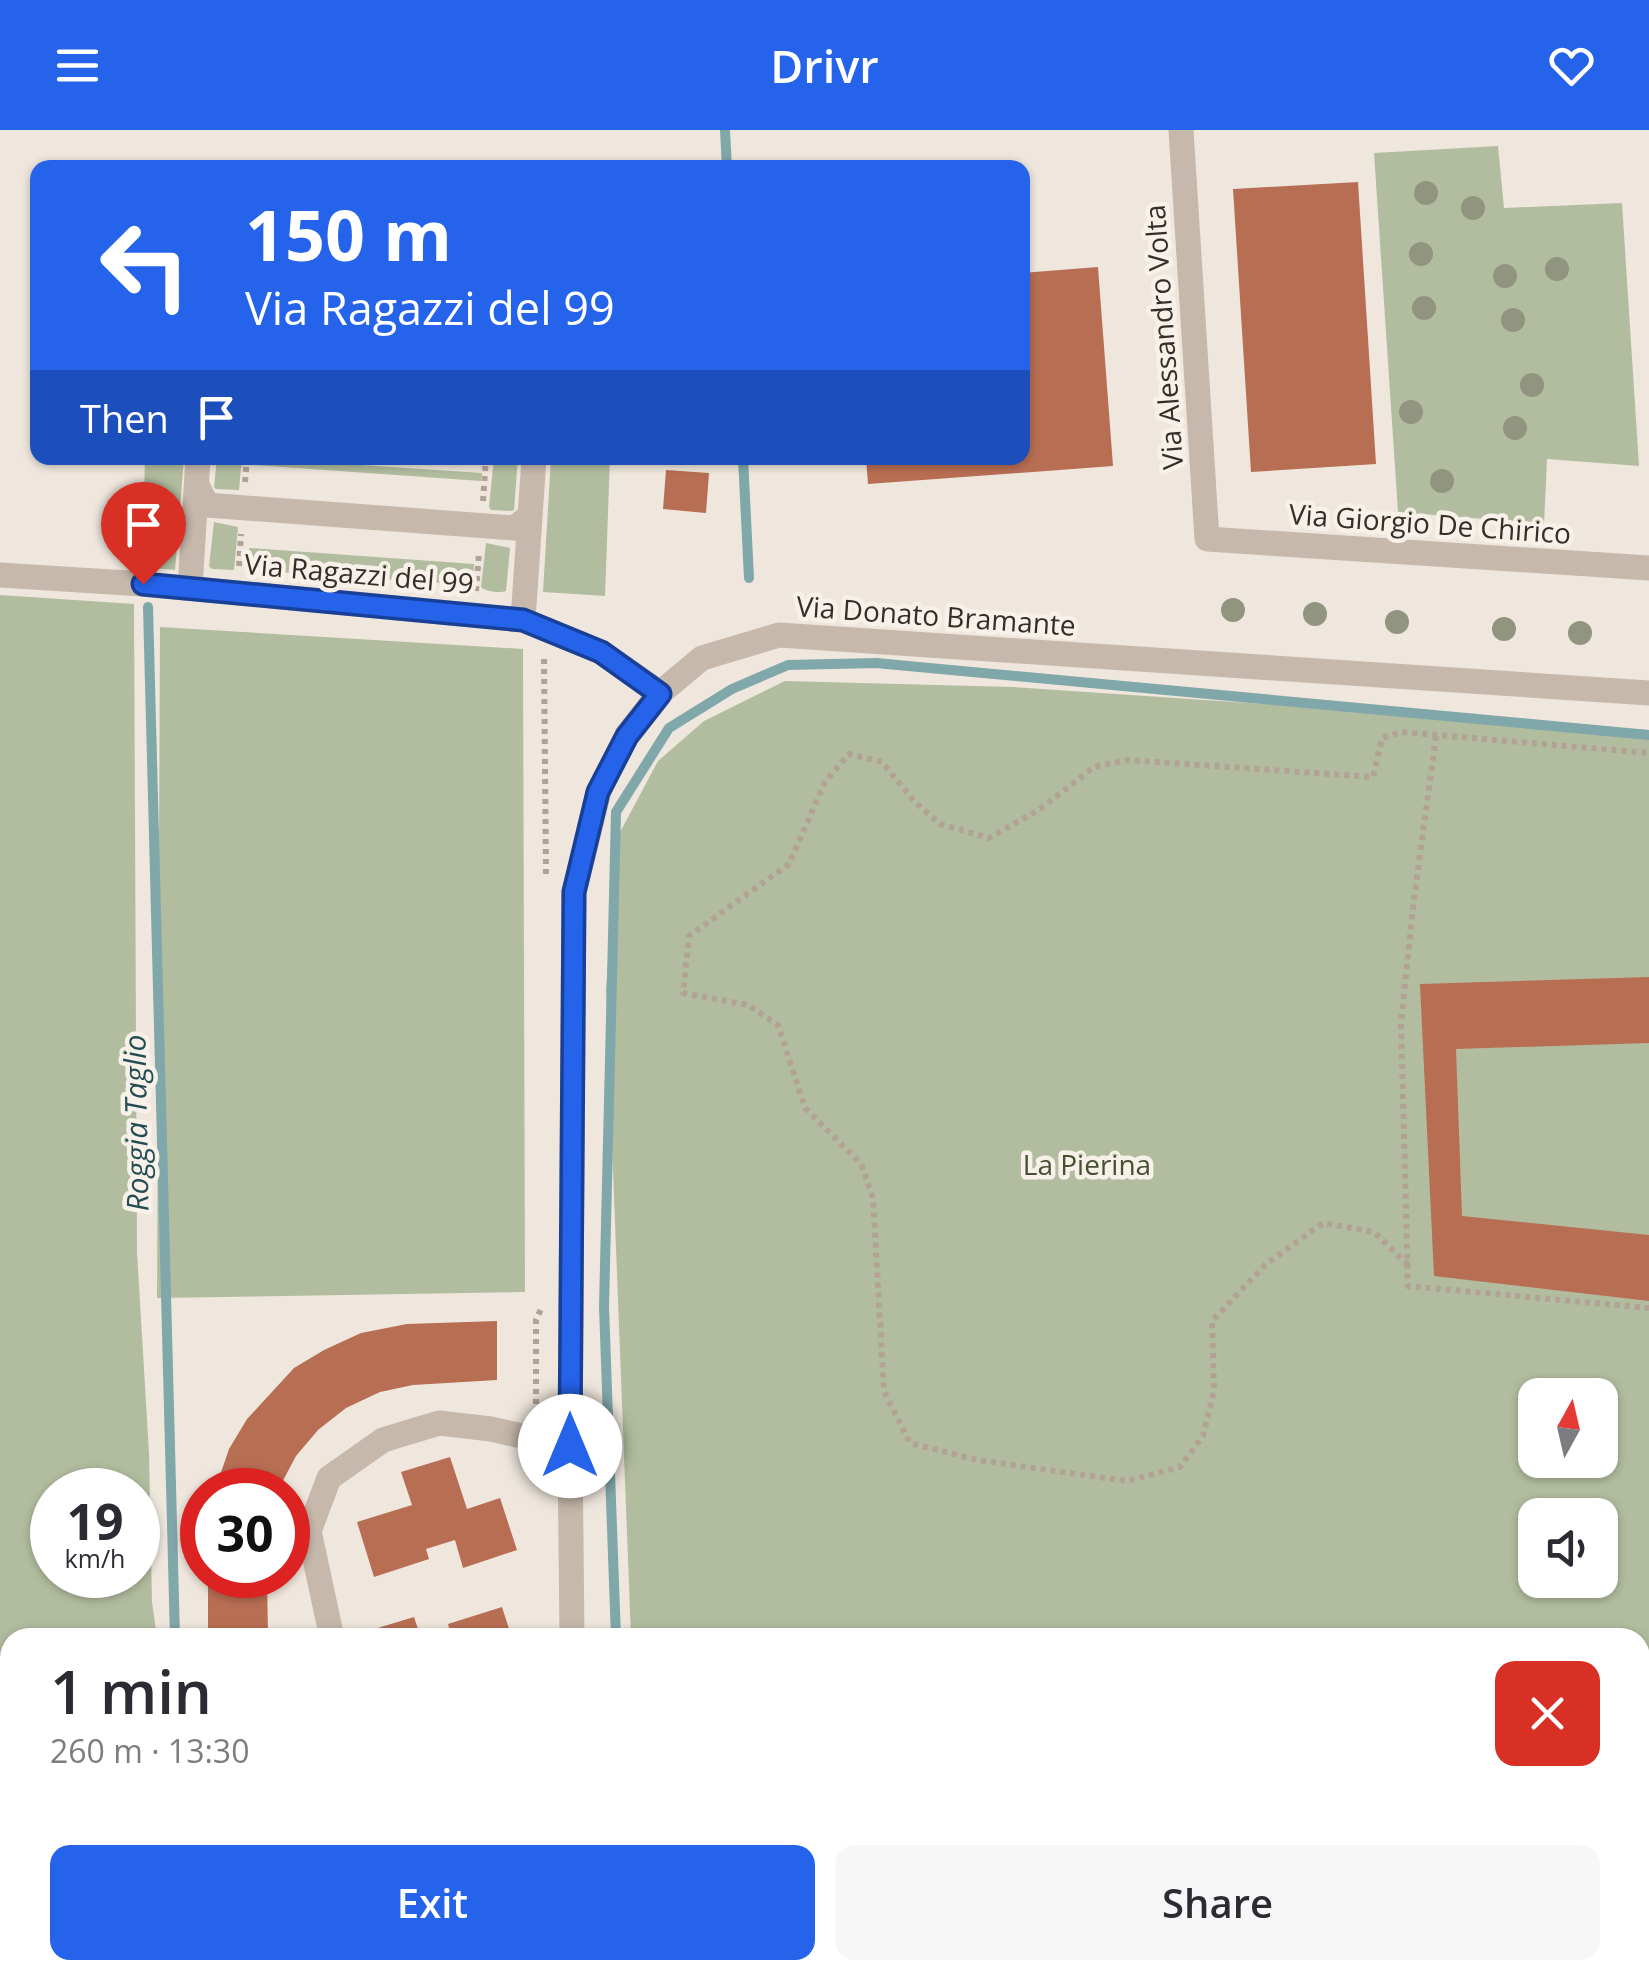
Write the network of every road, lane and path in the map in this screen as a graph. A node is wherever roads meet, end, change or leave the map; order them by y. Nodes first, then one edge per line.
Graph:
1 (1182, 130) edge
2 (198, 465) edge
3 (534, 465) edge
4 (196, 486) junction
5 (530, 516) junction
6 (1206, 540) joint
7 (1649, 568) edge
8 (0, 575) edge
9 (190, 588) junction
10 (523, 620) junction
11 (1649, 693) edge
12 (660, 694) junction
13 (1436, 736) junction
14 (1647, 755) edge
15 (1408, 1266) junction
16 (1649, 1308) edge
17 (570, 1446) junction
18 (330, 1628) edge
19 (572, 1628) edge

1 - 6 street, Via Alessandro Volta
2 - 4 street
3 - 5 street
4 - 5 street
4 - 9 street
5 - 10 street
6 - 7 street, Via Giorgio De Chirico
8 - 9 street, Via Ragazzi del 99
9 - 10 street, Via Ragazzi del 99
10 - 12 street, Via Ragazzi del 99
11 - 12 street, Via Donato Bramante
12 - 17 street, Via Donato Bramante
13 - 14 path
13 - 15 path
13 - 15 path
15 - 16 path
17 - 18 street
17 - 19 street, Via Donato Bramante

